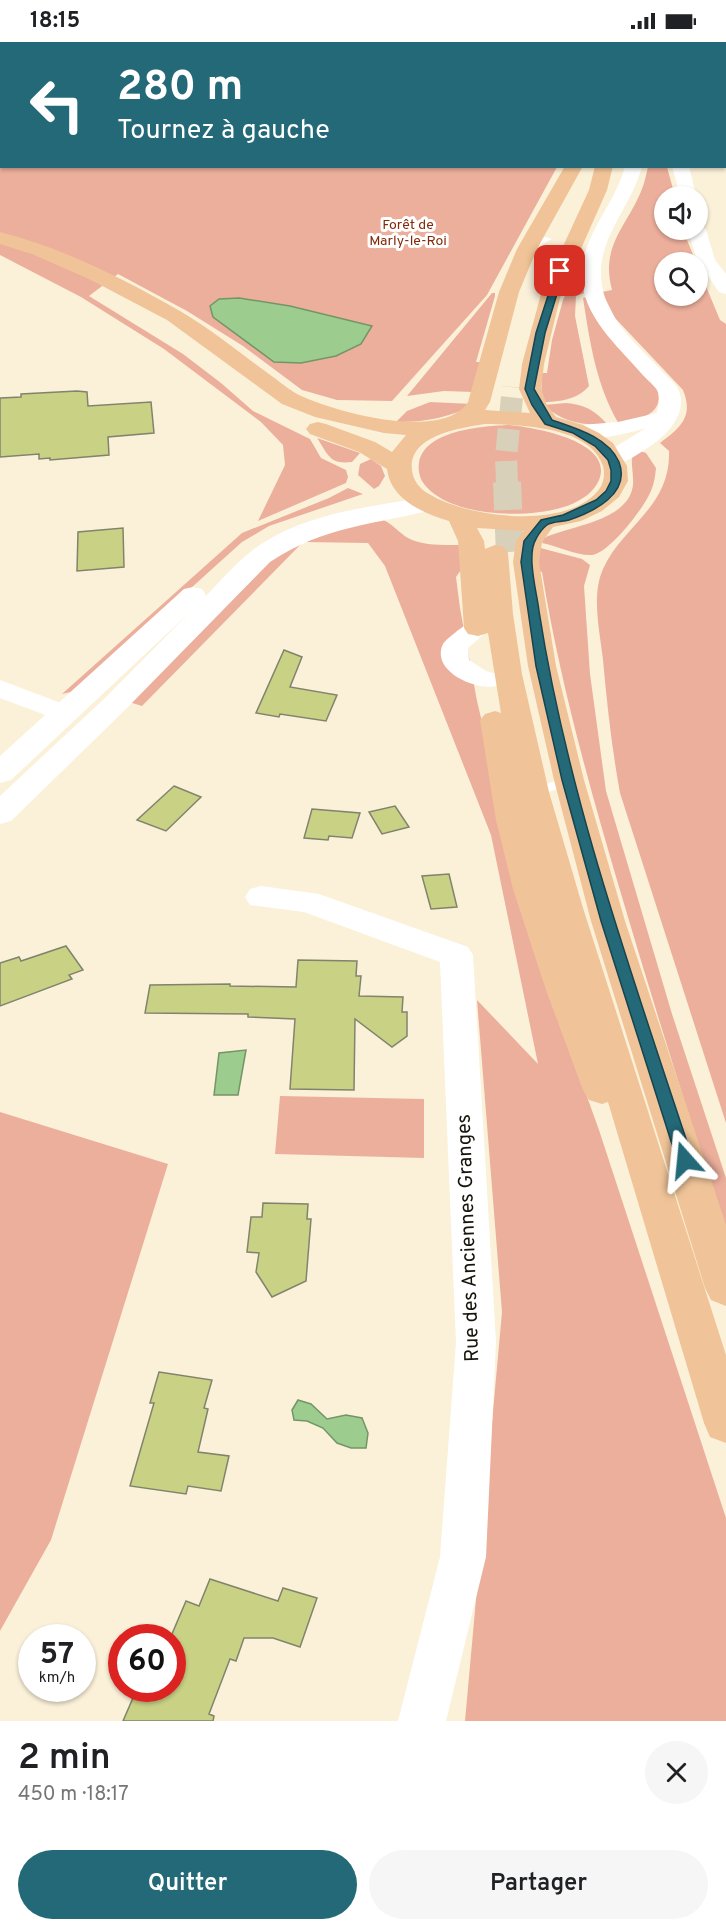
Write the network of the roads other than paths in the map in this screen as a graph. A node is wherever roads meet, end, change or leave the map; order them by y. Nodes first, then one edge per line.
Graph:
1 (573, 168) edge
2 (584, 168) edge
3 (596, 168) edge
4 (604, 168) edge
5 (634, 168) edge
6 (681, 168) edge
7 (685, 186) edge
8 (4, 240) edge
9 (548, 240) junction
10 (700, 240) edge
11 (527, 249) junction
12 (726, 288) edge
13 (666, 416) junction
14 (455, 422) junction
15 (548, 422) junction
16 (430, 430) junction
17 (577, 431) junction
18 (612, 459) junction
19 (400, 473) junction
20 (427, 504) junction
21 (459, 517) junction
22 (544, 522) junction
23 (0, 688) edge
24 (78, 719) junction
25 (0, 773) edge
26 (558, 785) junction
27 (0, 814) edge
28 (261, 897) dead end
29 (723, 1278) edge
30 (680, 1280) junction
31 (726, 1423) edge
32 (422, 1721) edge

1 - 11 main road
2 - 9 main road
3 - 9 main road
4 - 15 main road
5 - 13 street
6 - 7 street
8 - 16 main road
8 - 19 main road
9 - 11 lane
10 - 12 street
11 - 14 main road
13 - 17 street
13 - 18 street
14 - 15 main road
14 - 16 main road
15 - 17 main road
16 - 19 main road
17 - 18 main road
18 - 22 main road
19 - 20 main road
19 - 24 street
20 - 21 main road
20 - 24 street
21 - 22 main road
21 - 30 main road
22 - 26 main road
23 - 24 street
24 - 25 street
24 - 27 street
26 - 29 main road
26 - 30 main road
28 - 32 street, Rue des Anciennes Granges
30 - 31 main road

